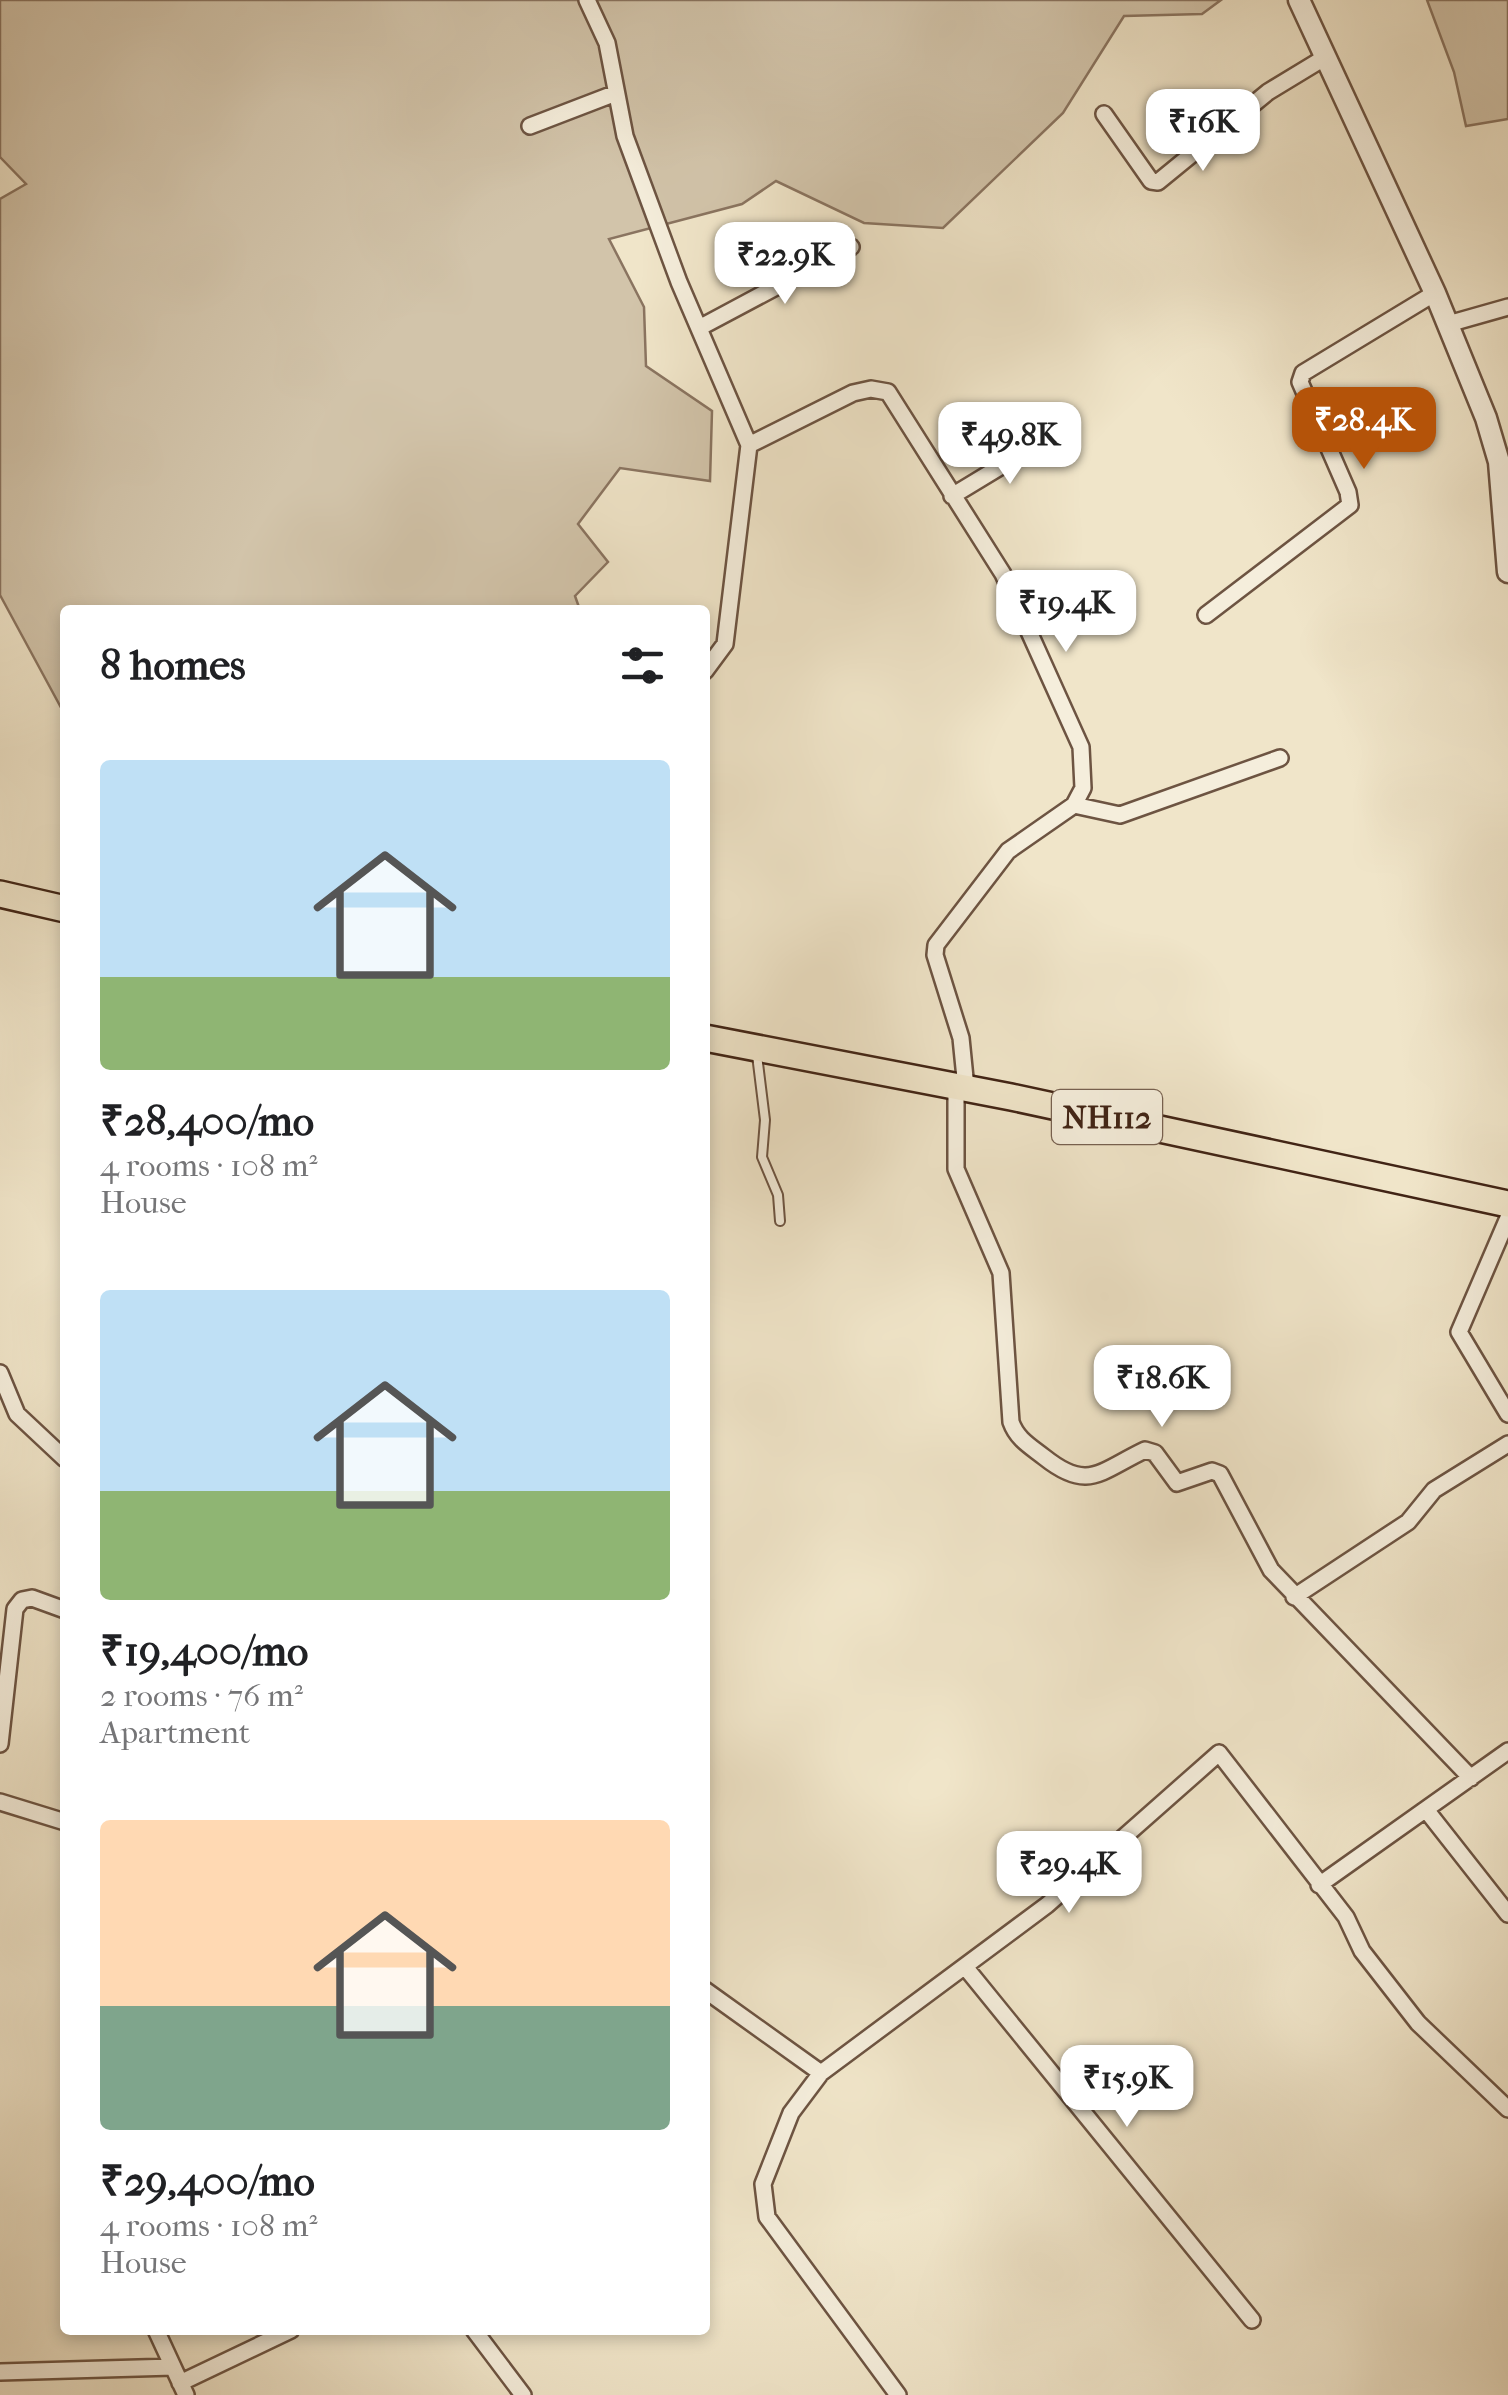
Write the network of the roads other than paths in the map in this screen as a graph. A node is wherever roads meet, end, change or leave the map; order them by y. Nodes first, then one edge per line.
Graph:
1 (587, 0) edge
2 (1298, 0) edge
3 (1324, 58) junction
4 (616, 93) junction
5 (1104, 114) dead end
6 (530, 126) dead end
7 (851, 247) dead end
8 (1435, 293) junction
9 (1508, 307) edge
10 (1448, 324) junction
11 (698, 328) junction
12 (1046, 439) dead end
13 (749, 445) junction
14 (952, 496) junction
15 (1508, 572) edge
16 (1206, 616) dead end
17 (710, 664) edge
18 (1280, 758) dead end
19 (1074, 805) junction
20 (0, 894) edge
21 (60, 909) edge
22 (710, 1039) edge
23 (756, 1047) junction
24 (961, 1087) junction
25 (1508, 1204) edge
26 (1508, 1218) edge
27 (780, 1222) dead end
28 (0, 1374) edge
29 (1508, 1414) edge
30 (1508, 1444) edge
31 (60, 1454) edge
32 (1294, 1596) junction
33 (60, 1608) edge
34 (0, 1744) edge
35 (1508, 1750) edge
36 (1471, 1778) junction
37 (0, 1802) edge
38 (1427, 1811) junction
39 (60, 1820) edge
40 (1319, 1885) junction
41 (1508, 1914) edge
42 (966, 1968) junction
43 (710, 1994) edge
44 (821, 2073) junction
45 (1508, 2108) edge
46 (1252, 2320) dead end
47 (158, 2335) edge
48 (282, 2335) edge
49 (478, 2335) edge
50 (173, 2367) junction
51 (0, 2372) edge
52 (183, 2389) edge
53 (523, 2395) edge
54 (898, 2395) edge

1 - 4 street
2 - 3 street
3 - 5 street
3 - 8 street
4 - 6 street
4 - 11 street
7 - 11 street
8 - 10 street
8 - 16 street
9 - 10 street
10 - 15 street
11 - 13 street
12 - 14 street
13 - 14 street
13 - 17 street
14 - 19 street
18 - 19 street
19 - 24 street
20 - 21 highway
22 - 23 highway, NH112
23 - 24 highway, NH112
23 - 27 lane
24 - 25 highway, NH112
24 - 32 street
26 - 29 street
28 - 31 street
30 - 32 street
32 - 36 street
33 - 34 street
35 - 36 street
36 - 38 street
37 - 39 street
38 - 40 street
38 - 41 street
40 - 42 street
40 - 45 street
42 - 44 street
42 - 46 street
43 - 44 street
44 - 54 street
47 - 50 street
48 - 52 street
49 - 53 street
50 - 51 street
50 - 52 street

